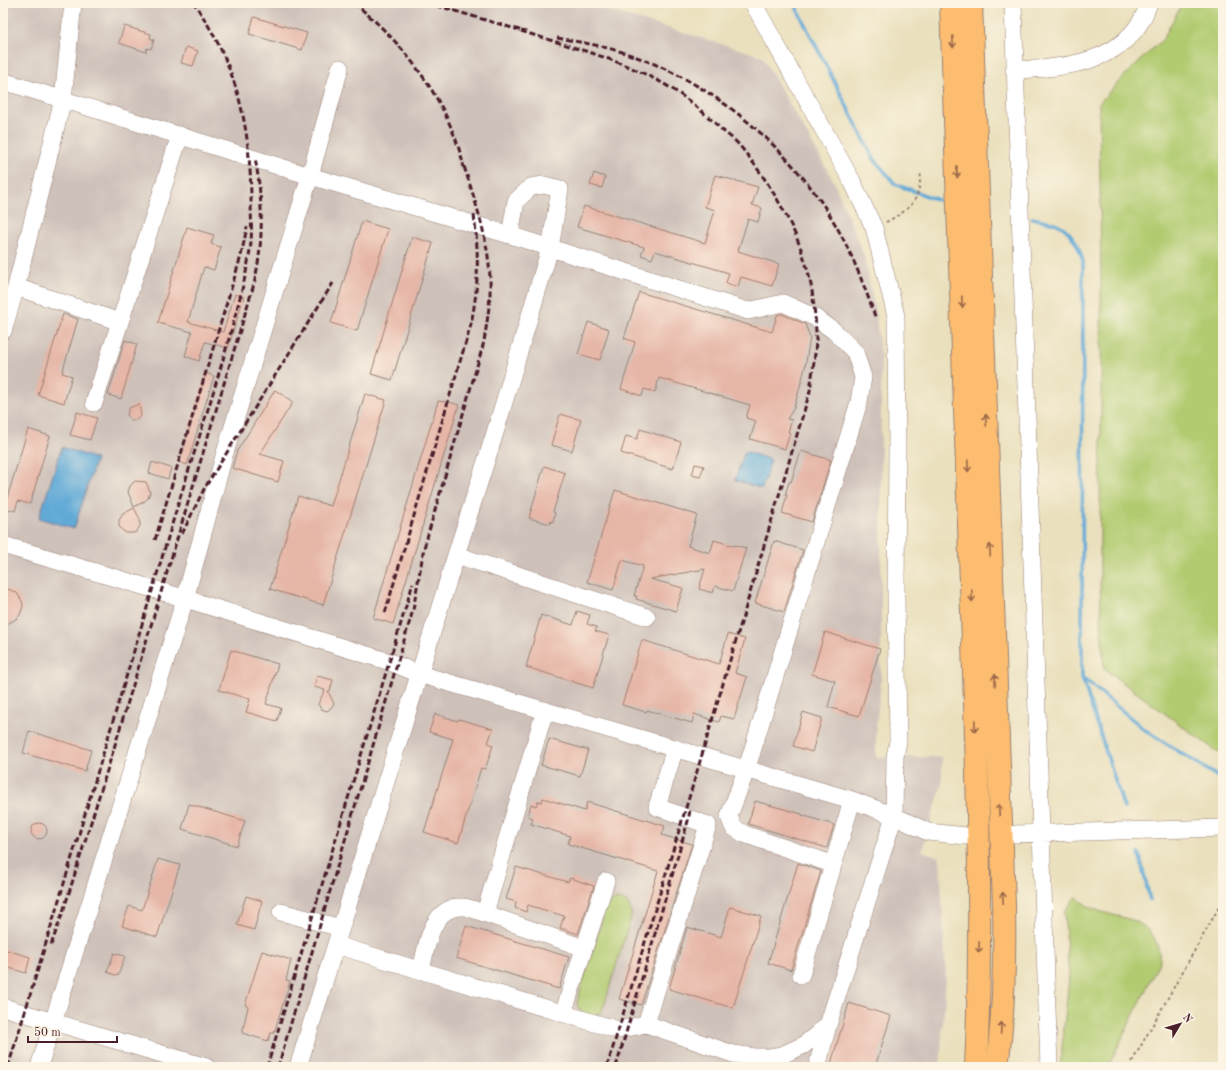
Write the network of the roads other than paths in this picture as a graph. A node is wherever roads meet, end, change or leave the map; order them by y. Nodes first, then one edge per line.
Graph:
1 (73, 3) edge
2 (753, 3) edge
3 (951, 3) edge
4 (971, 3) edge
5 (1013, 3) edge
6 (1149, 3) edge
7 (340, 68) dead end
8 (1014, 70) junction
9 (3, 81) edge
10 (63, 99) junction
11 (180, 136) junction
12 (310, 176) junction
13 (510, 235) junction
14 (550, 248) junction
15 (16, 287) junction
16 (120, 322) junction
17 (3, 331) edge
18 (94, 403) dead end
19 (3, 545) edge
20 (456, 555) junction
21 (185, 599) junction
22 (647, 617) dead end
23 (419, 674) junction
24 (545, 710) junction
25 (675, 748) junction
26 (747, 768) junction
27 (852, 800) junction
28 (894, 816) junction
29 (1223, 828) edge
30 (1042, 833) junction
31 (1015, 834) dead end
32 (966, 836) dead end
33 (832, 864) junction
34 (606, 881) dead end
35 (281, 912) dead end
36 (485, 913) junction
37 (341, 928) junction
38 (336, 945) junction
39 (584, 948) junction
40 (421, 971) junction
41 (800, 976) dead end
42 (3, 1007) edge
43 (563, 1014) junction
44 (53, 1021) junction
45 (646, 1024) junction
46 (828, 1025) junction
47 (39, 1067) edge
48 (206, 1067) edge
49 (298, 1067) edge
50 (817, 1067) edge
51 (976, 1067) edge
52 (997, 1067) edge
53 (1049, 1067) edge

1 - 10 street
2 - 28 street
3 -> 51 highway
52 -> 4 highway
5 - 8 street
6 - 8 street
7 - 12 street
8 - 30 street
9 - 10 street
10 - 11 street
10 - 15 street
11 - 12 street
11 - 16 street
12 - 13 street
12 - 21 street
13 - 14 street
13 - 14 street
14 - 20 street
14 - 26 street
15 - 16 street
15 - 17 street
16 - 18 street
19 - 21 street
20 - 22 street
20 - 23 street
21 - 23 street
21 - 44 street
23 - 24 street
23 - 37 street
24 - 25 street
24 - 36 street
25 - 26 street
25 - 45 street
26 - 27 street
26 - 33 street
27 - 28 street
27 - 33 street
28 - 32 street
28 - 46 street
29 - 30 street
30 - 31 street
30 - 53 street
33 - 41 street
34 - 39 street
35 - 37 street
36 - 39 street
36 - 40 street
37 - 38 street
38 - 40 street
38 - 49 street
39 - 43 street
40 - 43 street
42 - 44 street
43 - 45 street
44 - 47 street
44 - 48 street
45 - 46 street
46 - 50 street

